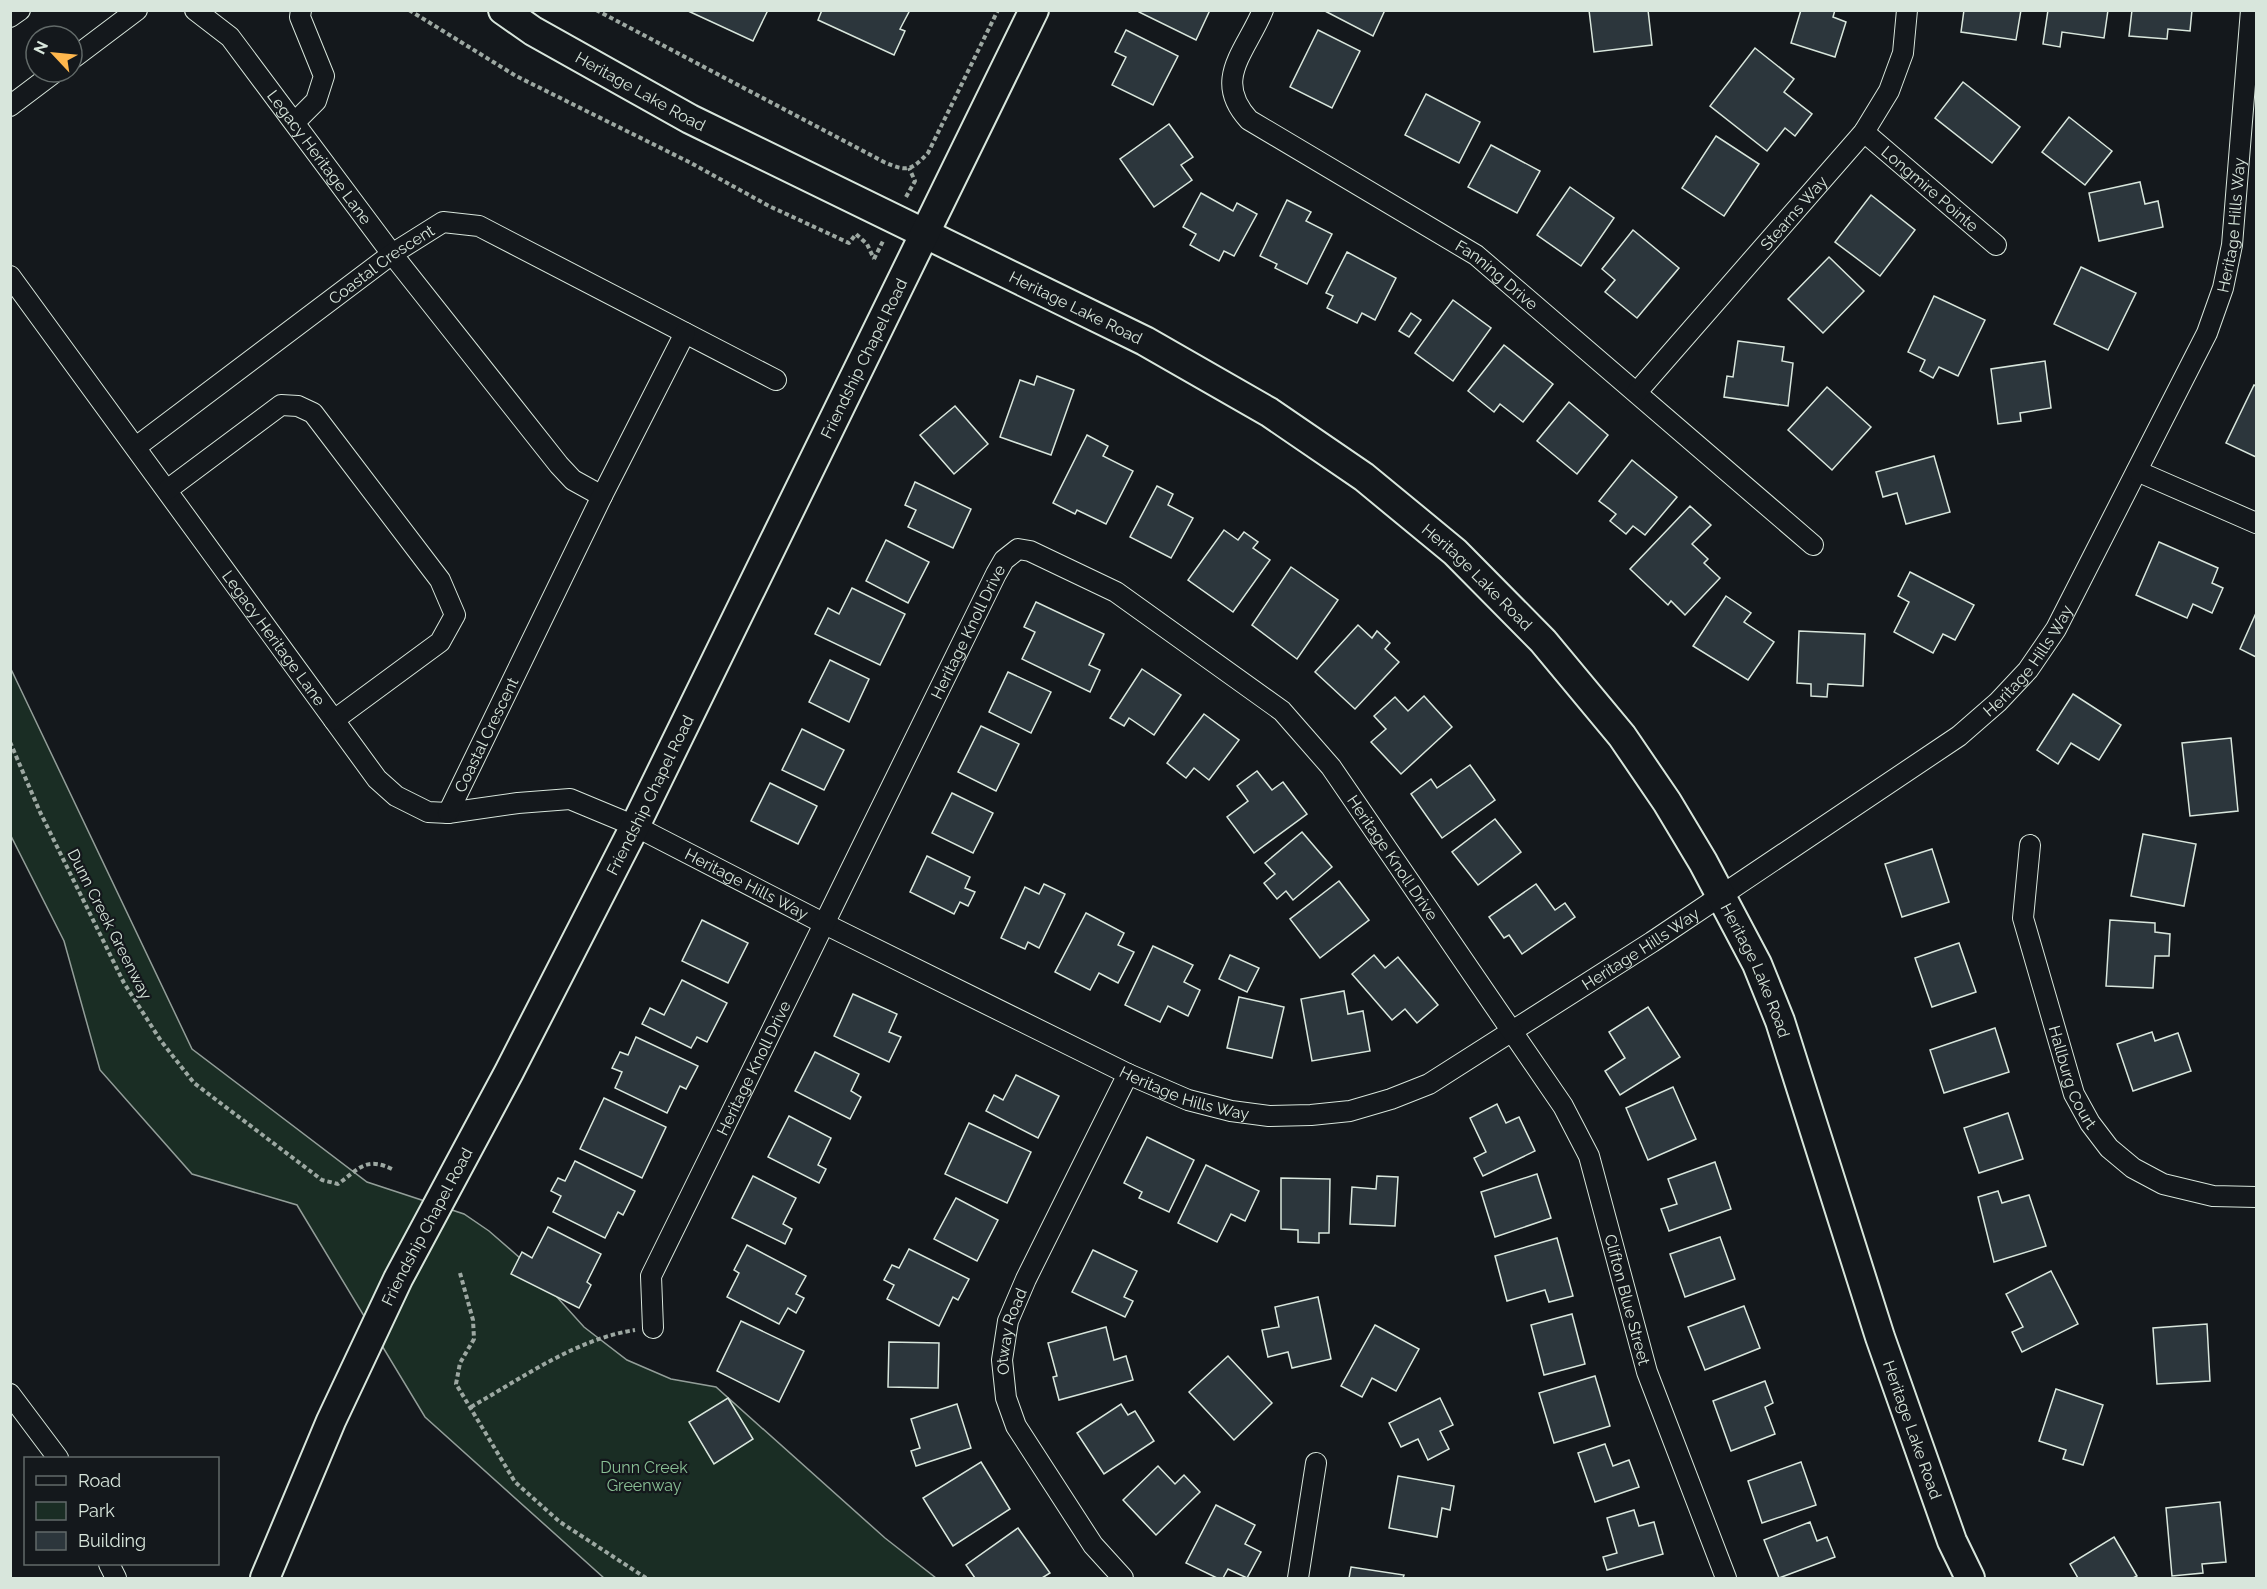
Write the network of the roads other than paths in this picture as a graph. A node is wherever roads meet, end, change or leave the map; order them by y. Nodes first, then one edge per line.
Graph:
1 (20, 10) edge
2 (137, 10) edge
3 (195, 10) edge
4 (302, 10) edge
5 (503, 10) edge
6 (1034, 10) edge
7 (1263, 10) edge
8 (1907, 10) edge
9 (2251, 10) edge
10 (10, 17) edge
11 (84, 50) edge
12 (39, 84) edge
13 (10, 106) edge
14 (295, 122) junction
15 (1864, 132) junction
16 (924, 234) junction
17 (1995, 245) dead end
18 (393, 254) junction
19 (10, 276) edge
20 (685, 333) junction
21 (776, 380) dead end
22 (1637, 392) junction
23 (136, 447) junction
24 (2137, 471) junction
25 (167, 490) junction
26 (602, 496) junction
27 (2256, 523) edge
28 (1813, 545) dead end
29 (334, 720) junction
30 (448, 813) junction
31 (635, 826) junction
32 (2030, 844) dead end
33 (1720, 895) junction
34 (825, 924) junction
35 (1512, 1032) junction
36 (1128, 1074) junction
37 (2256, 1197) edge
38 (653, 1328) road end
39 (10, 1394) edge
40 (57, 1457) edge
41 (1316, 1463) dead end
42 (265, 1578) edge
43 (1123, 1578) edge
44 (1298, 1578) edge
45 (1726, 1578) edge
46 (1970, 1578) edge

1 - 10 street
2 - 11 street
3 - 14 street, Legacy Heritage Lane
4 - 14 street
5 - 16 main road, Heritage Lake Road
6 - 16 main road, Friendship Chapel Road
7 - 22 street, Fanning Drive
8 - 15 street, Stearns Way
9 - 24 street, Heritage Hills Way
12 - 13 street
14 - 18 street, Legacy Heritage Lane
15 - 17 street, Longmire Pointe
15 - 22 street, Stearns Way
16 - 31 main road, Friendship Chapel Road
16 - 33 main road, Heritage Lake Road
18 - 20 street, Coastal Crescent
18 - 23 street, Coastal Crescent
18 - 26 street, Legacy Heritage Lane
19 - 23 street, Legacy Heritage Lane
20 - 21 street, Coastal Crescent
20 - 26 street, Coastal Crescent
22 - 28 street, Fanning Drive
23 - 25 street, Legacy Heritage Lane
24 - 27 street
24 - 33 street, Heritage Hills Way
25 - 29 street, Legacy Heritage Lane
25 - 29 street
26 - 30 street, Coastal Crescent
29 - 30 street, Legacy Heritage Lane
30 - 31 street, Legacy Heritage Lane
31 - 34 street, Heritage Hills Way
31 - 42 main road, Friendship Chapel Road
32 - 37 street, Hallburg Court
33 - 35 street, Heritage Hills Way
33 - 46 main road, Heritage Lake Road
34 - 35 street, Heritage Knoll Drive
34 - 36 street, Heritage Hills Way
34 - 38 street, Heritage Knoll Drive
35 - 36 street, Heritage Hills Way
35 - 45 street, Clifton Blue Street
36 - 43 street, Otway Road
39 - 40 street
41 - 44 street

